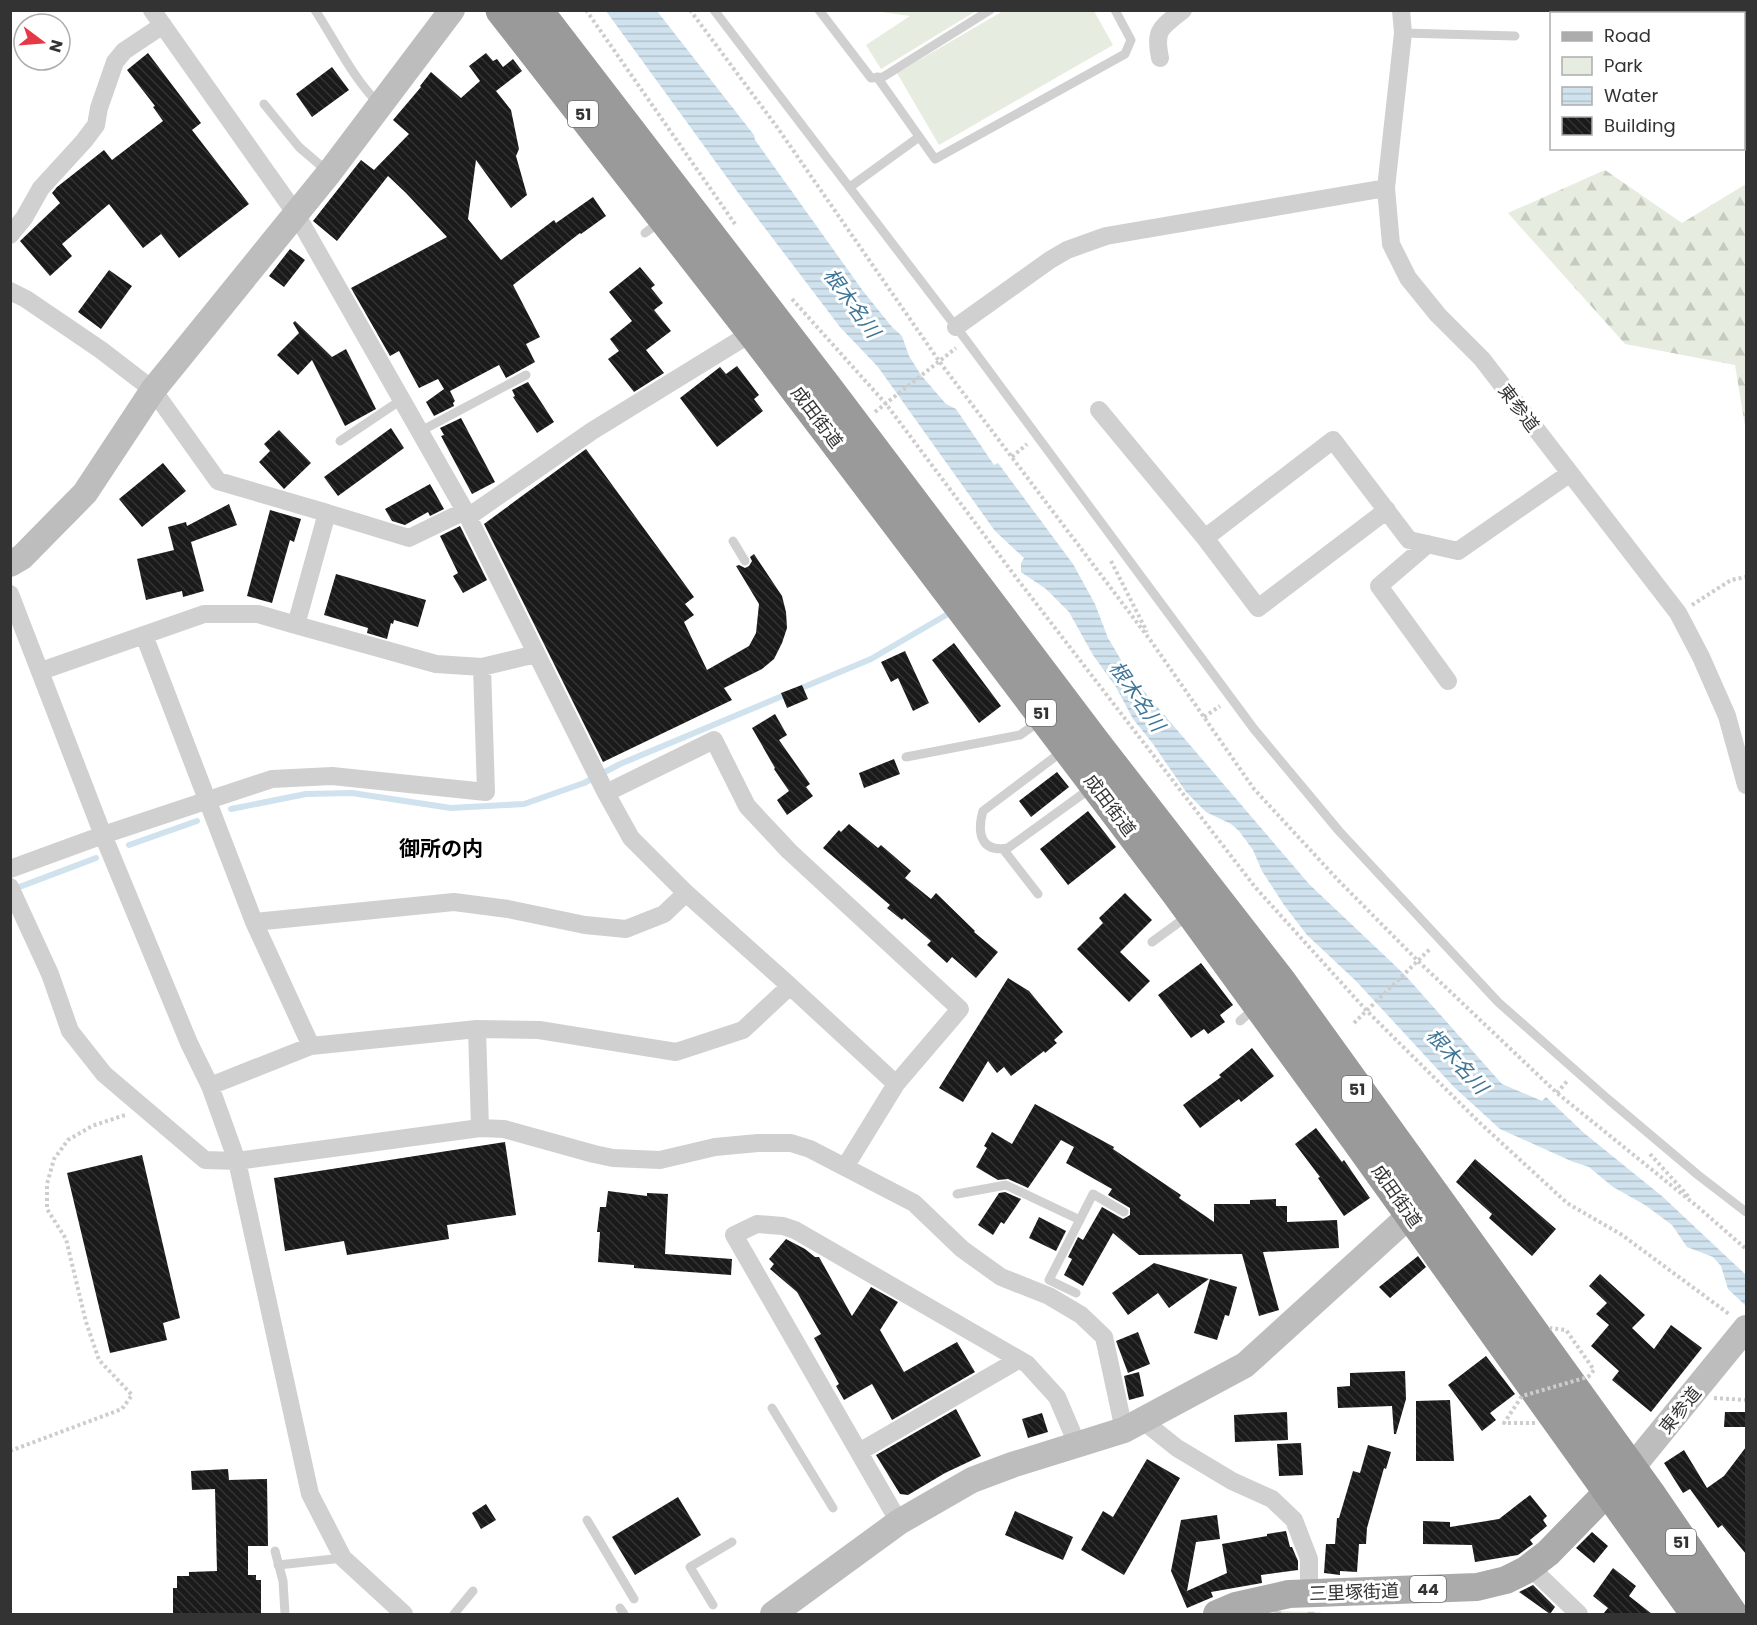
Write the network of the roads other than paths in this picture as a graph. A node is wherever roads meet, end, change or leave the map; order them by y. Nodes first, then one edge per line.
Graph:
1 (315, 10) edge
2 (452, 10) edge
3 (502, 10) edge
4 (536, 10) edge
5 (714, 10) edge
6 (819, 10) edge
7 (990, 10) edge
8 (1115, 10) edge
9 (1183, 10) edge
10 (1401, 10) edge
11 (158, 18) edge
12 (1403, 33) junction
13 (1515, 36) dead end
14 (1160, 58) dead end
15 (877, 77) junction
16 (264, 104) dead end
17 (379, 104) junction
18 (919, 136) junction
19 (329, 173) junction
20 (850, 187) junction
21 (1386, 188) junction
22 (296, 214) junction
23 (10, 235) edge
24 (10, 291) edge
25 (753, 332) junction
26 (961, 334) junction
27 (526, 375) dead end
28 (153, 390) junction
29 (401, 400) junction
30 (1100, 410) dead end
31 (419, 432) junction
32 (340, 441) dead end
33 (1569, 474) junction
34 (1387, 510) junction
35 (327, 513) junction
36 (467, 514) junction
37 (1205, 538) junction
38 (733, 542) dead end
39 (1428, 544) junction
40 (746, 561) dead end
41 (10, 564) edge
42 (10, 594) edge
43 (296, 625) junction
44 (144, 635) junction
45 (536, 654) junction
46 (482, 667) junction
47 (41, 671) junction
48 (1448, 681) dead end
49 (1045, 717) junction
50 (1067, 748) junction
51 (906, 758) dead end
52 (1095, 785) junction
53 (1746, 785) edge
54 (605, 790) junction
55 (207, 799) junction
56 (103, 835) junction
57 (1003, 849) junction
58 (10, 869) edge
59 (686, 892) junction
60 (14, 894) edge
61 (1038, 894) dead end
62 (1192, 913) junction
63 (255, 922) junction
64 (1152, 942) dead end
65 (790, 986) junction
66 (477, 1029) junction
67 (311, 1046) junction
68 (896, 1084) junction
69 (210, 1086) junction
70 (480, 1128) junction
71 (237, 1161) junction
72 (846, 1167) junction
73 (957, 1194) dead end
74 (1422, 1205) junction
75 (1124, 1212) dead end
76 (1746, 1212) edge
77 (1080, 1221) junction
78 (1076, 1293) dead end
79 (1742, 1324) edge
80 (1018, 1360) junction
81 (772, 1408) dead end
82 (1133, 1425) junction
83 (1077, 1444) junction
84 (859, 1452) junction
85 (1619, 1481) junction
86 (833, 1508) dead end
87 (587, 1520) dead end
88 (899, 1522) junction
89 (732, 1542) dead end
90 (275, 1551) dead end
91 (343, 1558) junction
92 (278, 1565) junction
93 (1530, 1567) junction
94 (473, 1591) dead end
95 (1309, 1593) junction
96 (634, 1599) dead end
97 (713, 1605) dead end
98 (1693, 1612) edge
99 (285, 1614) edge
100 (404, 1614) edge
101 (454, 1614) edge
102 (773, 1614) edge
103 (1217, 1614) edge
104 (1579, 1614) edge
105 (1731, 1614) edge

1 - 17 lane
2 - 17 street
3 - 25 highway, 成田街道 / 51
4 - 74 highway, 成田街道 / 51
5 - 20 lane
6 - 15 lane
7 - 15 lane
8 - 18 lane
9 - 14 street
10 - 12 street, 東参道
11 - 22 street
11 - 23 street
12 - 13 lane
12 - 21 street, 東参道
15 - 18 lane
16 - 19 lane
17 - 19 street
18 - 20 lane
19 - 22 street
20 - 26 lane
21 - 26 street
21 - 33 street, 東参道
22 - 28 street
22 - 29 street
24 - 28 street
25 - 36 street
25 - 49 highway, 成田街道 / 51
26 - 76 lane
27 - 31 lane
28 - 35 street
28 - 41 street
29 - 31 street
29 - 32 lane
30 - 37 street
31 - 36 street
33 - 39 street
33 - 53 street, 東参道
34 - 37 street
34 - 37 street
34 - 39 street
35 - 36 street
35 - 43 street
36 - 45 street
38 - 40 lane
39 - 48 street
42 - 47 street
43 - 44 street
43 - 46 street
44 - 47 street
44 - 55 street
45 - 46 street
45 - 54 street
46 - 55 street
47 - 56 street
49 - 50 highway, 成田街道 / 51
49 - 51 lane
50 - 52 highway, 成田街道 / 51
50 - 57 lane
52 - 57 lane
52 - 62 highway, 成田街道 / 51
54 - 59 street
54 - 68 street
55 - 56 street
55 - 63 street
56 - 58 street
56 - 69 street
57 - 61 lane
59 - 63 street
59 - 65 street
60 - 71 street
62 - 64 lane
62 - 74 highway, 成田街道 / 51
63 - 67 street
65 - 66 street
65 - 68 street
66 - 67 street
66 - 70 street
67 - 69 street
68 - 72 street
69 - 71 street
70 - 71 street
70 - 72 street
71 - 91 street
72 - 82 street
73 - 77 lane
74 - 82 street
74 - 85 highway, 成田街道 / 51
75 - 77 lane
77 - 78 lane
79 - 85 street, 東参道
80 - 83 street
80 - 84 street
80 - 84 street
81 - 86 lane
82 - 83 street
82 - 95 street
83 - 88 street
84 - 88 street
85 - 93 main road, 三里塚街道 / 44
85 - 98 highway, 成田街道 / 51
85 - 105 highway, 成田街道 / 51
87 - 96 lane
88 - 102 street
89 - 97 lane
90 - 92 lane
91 - 92 lane
91 - 100 street
92 - 99 lane
93 - 95 main road, 三里塚街道 / 44
93 - 104 street
94 - 101 lane
95 - 103 main road, 三里塚街道 / 44

